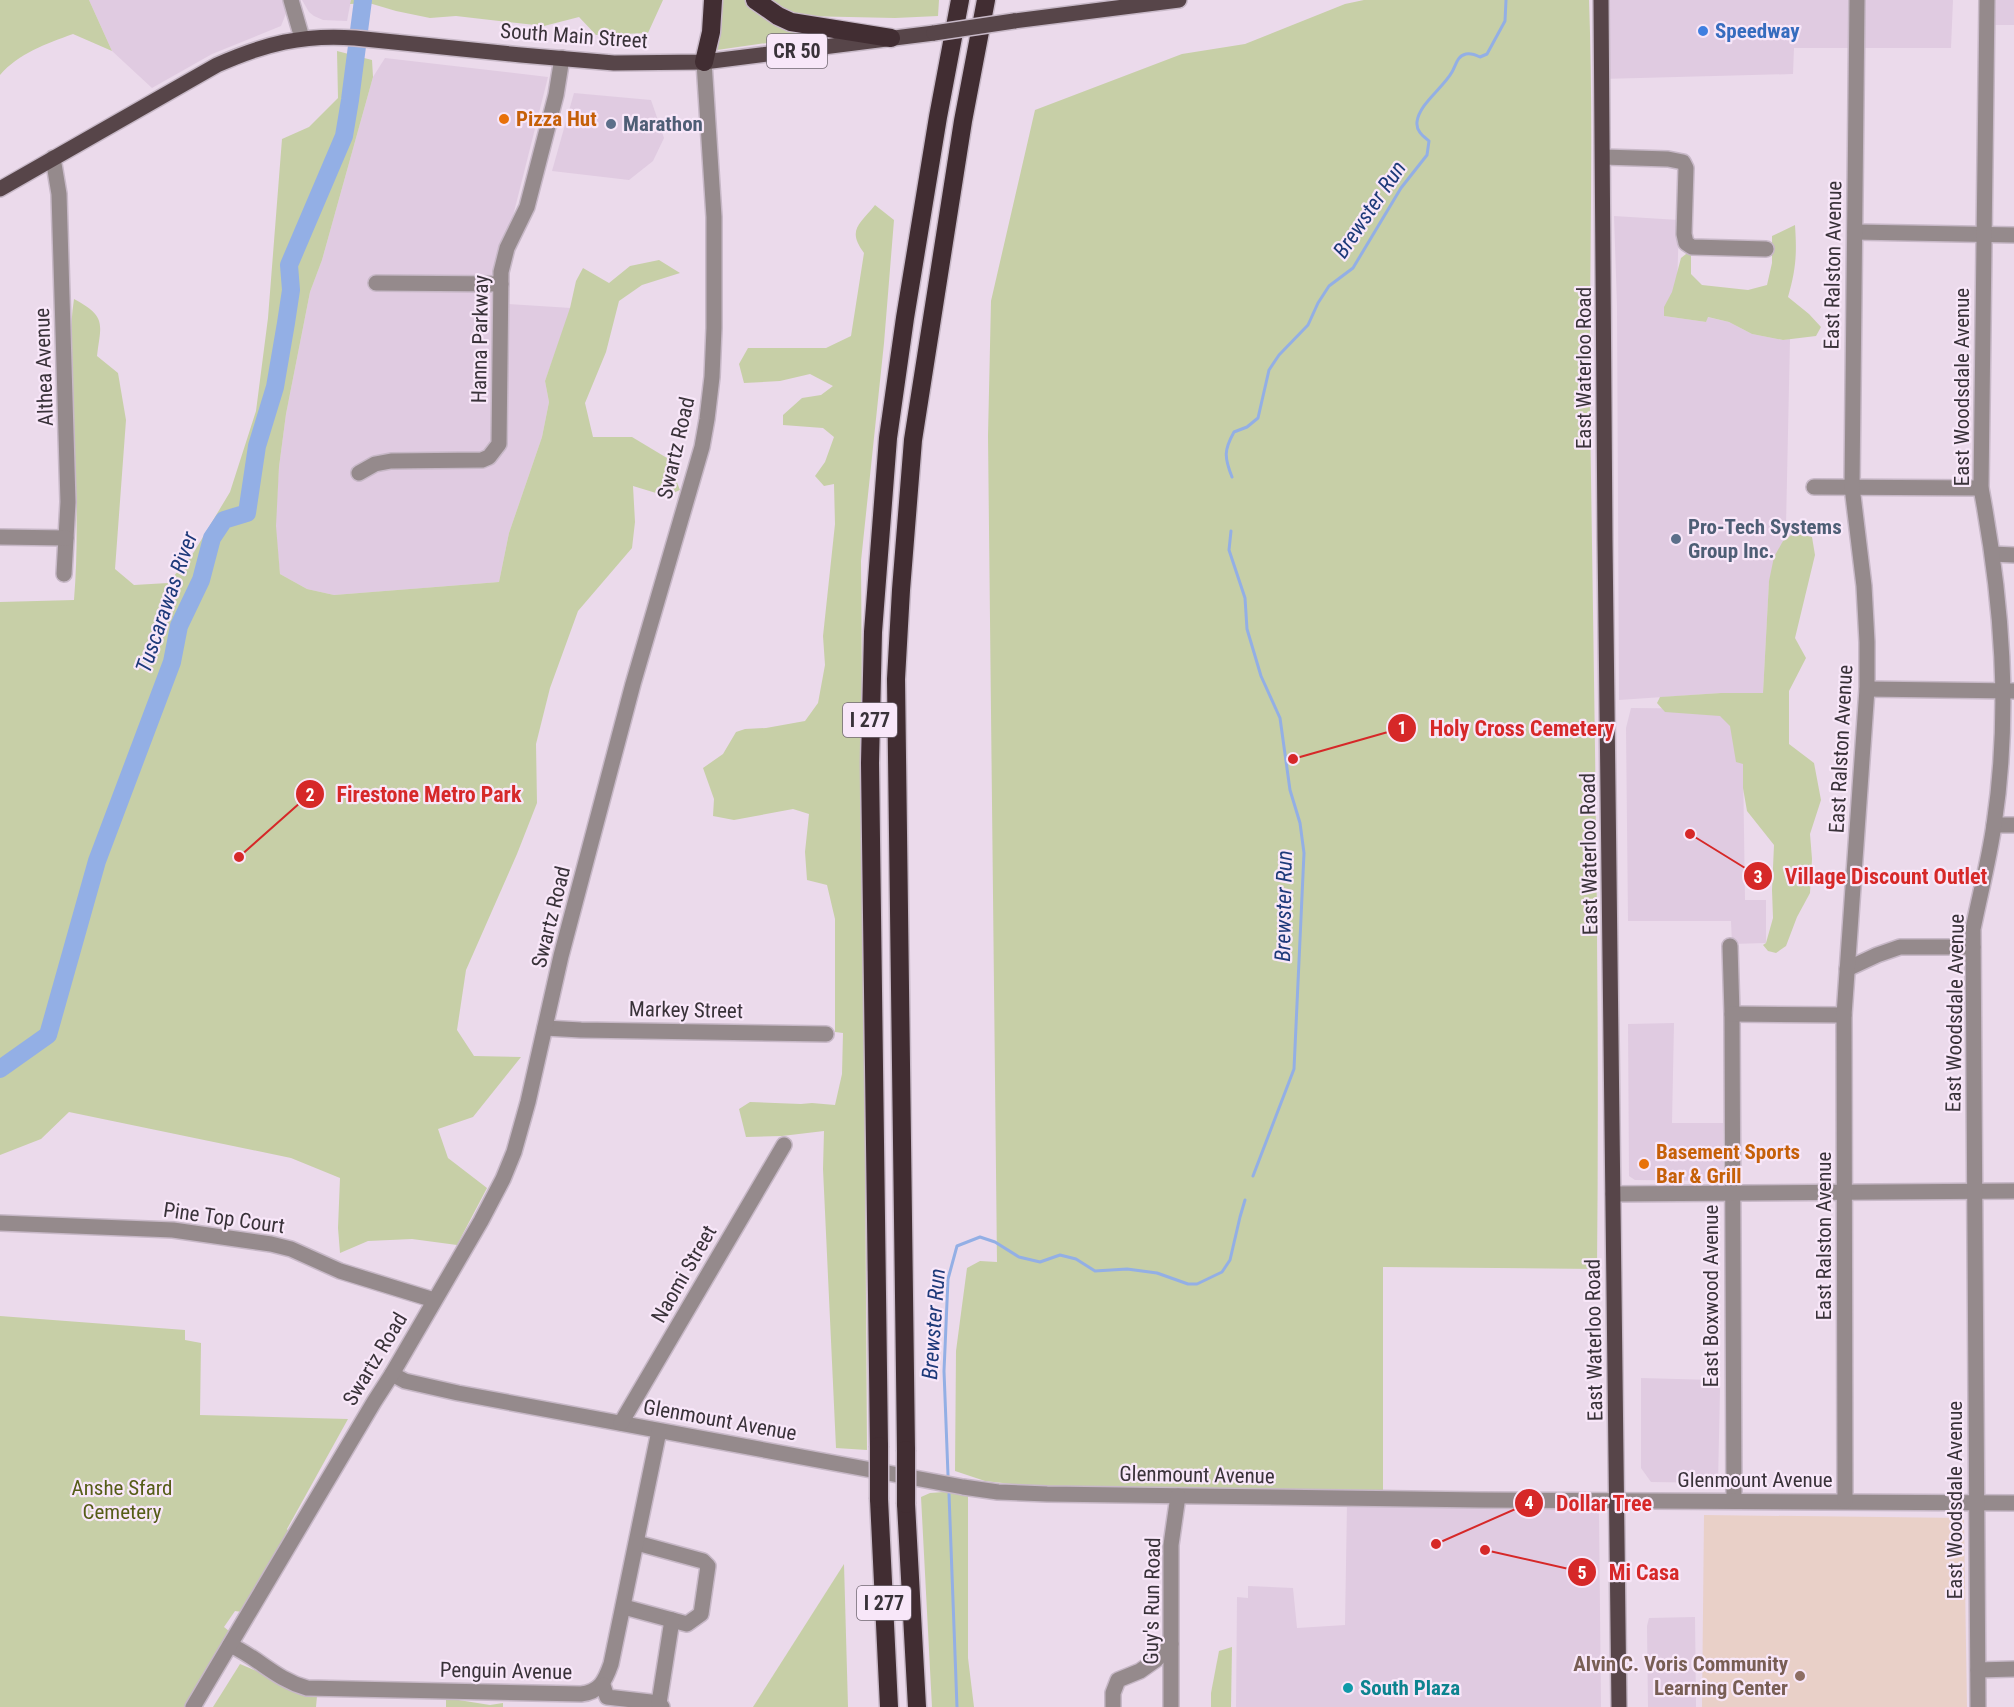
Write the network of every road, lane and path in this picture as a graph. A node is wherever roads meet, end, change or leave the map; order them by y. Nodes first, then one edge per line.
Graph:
1 (291, 0) edge
2 (702, 0) edge
3 (713, 0) edge
4 (755, 0) edge
5 (960, 0) edge
6 (986, 0) edge
7 (1179, 0) edge
8 (1601, 0) edge
9 (1857, 0) edge
10 (1987, 0) edge
11 (302, 38) junction
12 (891, 38) junction
13 (562, 58) junction
14 (704, 62) junction
15 (1603, 157) junction
16 (53, 158) junction
17 (0, 189) edge
18 (1855, 232) junction
19 (1984, 234) junction
20 (2014, 235) edge
21 (1766, 249) dead end
22 (376, 283) dead end
23 (501, 284) junction
24 (359, 473) dead end
25 (1814, 487) dead end
26 (1852, 488) junction
27 (1981, 488) junction
28 (0, 537) edge
29 (66, 538) junction
30 (1993, 554) junction
31 (2014, 555) edge
32 (64, 574) dead end
33 (1867, 689) junction
34 (2009, 691) edge
35 (1994, 825) junction
36 (2014, 825) edge
37 (1730, 946) dead end
38 (1973, 947) junction
39 (1847, 969) junction
40 (1732, 1014) junction
41 (1844, 1015) junction
42 (545, 1028) junction
43 (826, 1034) dead end
44 (784, 1145) dead end
45 (1975, 1191) junction
46 (2014, 1191) edge
47 (1845, 1192) junction
48 (1731, 1193) junction
49 (1613, 1194) junction
50 (0, 1223) edge
51 (434, 1300) junction
52 (392, 1374) junction
53 (621, 1423) junction
54 (659, 1431) junction
55 (1178, 1496) junction
56 (1617, 1500) junction
57 (1734, 1501) junction
58 (1845, 1501) junction
59 (1976, 1503) junction
60 (2014, 1503) edge
61 (637, 1543) junction
62 (624, 1607) junction
63 (672, 1620) junction
64 (1171, 1644) junction
65 (230, 1645) junction
66 (2014, 1669) edge
67 (1978, 1670) junction
68 (605, 1696) edge
69 (660, 1705) edge
70 (193, 1707) edge
71 (890, 1707) edge
72 (917, 1707) edge
73 (1113, 1707) edge
74 (1172, 1707) edge
75 (1619, 1707) edge
76 (1978, 1707) edge

1 - 11 street
2 - 14 highway
3 - 14 highway
4 - 12 highway
5 - 71 highway, I 277, bridge
6 - 72 highway, I 277, bridge
7 - 12 main road, South Main Street / CR 50, bridge
8 - 15 main road, East Waterloo Road
9 - 18 street, East Ralston Avenue
10 - 19 street, East Woodsdale Avenue
11 - 13 main road, South Main Street
11 - 16 main road, South Main Street
12 - 14 main road, South Main Street / CR 50
13 - 14 main road, South Main Street
13 - 23 street, Hanna Parkway
14 - 42 street, Swartz Road
15 - 21 street
15 - 49 main road, East Waterloo Road
16 - 17 main road, South Main Street
16 - 29 street, Althea Avenue
18 - 19 street
18 - 26 street, East Ralston Avenue
19 - 20 street
19 - 27 street, East Woodsdale Avenue
22 - 23 street
23 - 24 street, Hanna Parkway
25 - 26 street
26 - 27 street
26 - 33 street, East Ralston Avenue
27 - 30 street, East Woodsdale Avenue
28 - 29 street
29 - 32 street, Althea Avenue
30 - 31 street
30 - 34 street, East Woodsdale Avenue
33 - 34 street
33 - 39 street, East Ralston Avenue
34 - 35 street, East Woodsdale Avenue
35 - 36 street
35 - 38 street, East Woodsdale Avenue
37 - 40 street, East Boxwood Avenue
38 - 39 street
38 - 45 street, East Woodsdale Avenue
39 - 41 street, East Ralston Avenue
40 - 41 street
40 - 48 street, East Boxwood Avenue
41 - 47 street, East Ralston Avenue
42 - 43 street, Markey Street
42 - 51 street, Swartz Road
44 - 53 street, Naomi Street
45 - 46 street
45 - 47 street
45 - 59 street, East Woodsdale Avenue
47 - 48 street
47 - 58 street, East Ralston Avenue
48 - 49 street
48 - 57 street, East Boxwood Avenue
49 - 56 main road, East Waterloo Road
50 - 51 street, Pine Top Court
51 - 52 street, Swartz Road
52 - 53 street, Glenmount Avenue
52 - 65 street, Swartz Road
53 - 54 street, Glenmount Avenue
54 - 55 street, Glenmount Avenue
54 - 61 street, Penguin Avenue
55 - 56 street, Glenmount Avenue
55 - 64 street, Guy's Run Road
56 - 57 street, Glenmount Avenue
56 - 75 main road, East Waterloo Road
57 - 58 street, Glenmount Avenue
58 - 59 street, Glenmount Avenue
59 - 60 street, Glenmount Avenue
59 - 67 street, East Woodsdale Avenue
61 - 62 street, Penguin Avenue
61 - 63 street
62 - 63 street
62 - 68 street, Penguin Avenue
63 - 69 street
64 - 73 street
64 - 74 street, Guy's Run Road
65 - 68 street, Penguin Avenue
65 - 70 street, Swartz Road
66 - 67 street
67 - 76 street, East Woodsdale Avenue
68 - 69 street

